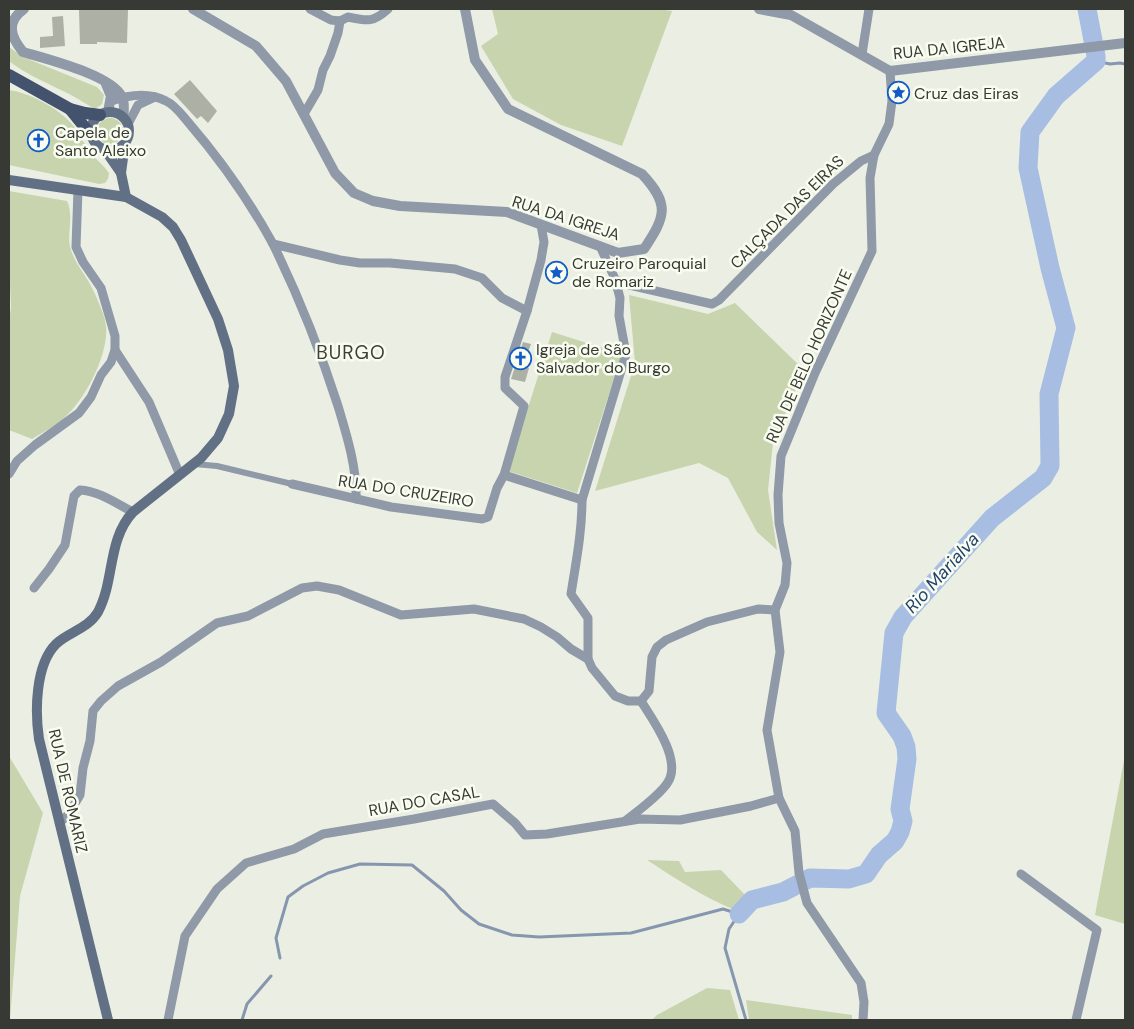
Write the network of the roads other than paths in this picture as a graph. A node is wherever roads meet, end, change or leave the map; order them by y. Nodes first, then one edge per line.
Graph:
1 (24, 9) edge
2 (193, 9) edge
3 (310, 9) edge
4 (388, 9) edge
5 (465, 9) edge
6 (759, 9) edge
7 (868, 9) edge
8 (340, 21) junction
9 (10, 26) edge
10 (1125, 43) edge
11 (862, 54) junction
12 (890, 71) junction
13 (9, 75) edge
14 (104, 81) junction
15 (9, 83) edge
16 (37, 90) junction
17 (122, 97) junction
18 (155, 97) junction
19 (70, 109) junction
20 (106, 109) junction
21 (304, 114) junction
22 (125, 120) junction
23 (91, 135) junction
24 (125, 143) junction
25 (105, 150) junction
26 (874, 155) junction
27 (121, 173) junction
28 (10, 181) edge
29 (78, 190) junction
30 (126, 198) junction
31 (541, 225) junction
32 (273, 244) junction
33 (600, 246) junction
34 (615, 280) junction
35 (527, 311) junction
36 (115, 350) junction
37 (194, 464) junction
38 (9, 474) edge
39 (180, 475) junction
40 (504, 475) junction
41 (292, 484) joint
42 (356, 499) junction
43 (582, 500) junction
44 (133, 512) junction
45 (34, 588) dead end
46 (775, 610) junction
47 (588, 659) junction
48 (641, 701) junction
49 (779, 798) junction
50 (625, 821) junction
51 (60, 822) junction
52 (1021, 874) dead end
53 (108, 1020) edge
54 (168, 1020) edge
55 (863, 1020) edge
56 (1076, 1020) edge

1 - 9 street
2 - 21 street, RUA DA IGREJA
3 - 8 street
4 - 8 street
5 - 33 street, RUA DA IGREJA
6 - 11 street, RUA DA IGREJA
7 - 11 street
8 - 21 street
9 - 14 street
10 - 12 street, RUA DA IGREJA
11 - 12 street, RUA DA IGREJA
12 - 26 street, RUA DE BELO HORIZONTE
13 - 16 main road
14 - 17 street
14 - 20 street
15 - 16 main road
16 - 19 main road
17 - 18 street
17 - 20 street
17 - 22 street
18 - 22 street
18 - 32 street
19 - 20 main road
19 - 23 main road
20 - 22 main road
20 - 23 main road
21 - 31 street, RUA DA IGREJA
22 - 24 main road
23 - 25 main road
24 - 25 main road
24 - 27 main road
25 - 27 main road
26 - 34 street, CALÇADA DAS EIRAS
26 - 46 street, RUA DE BELO HORIZONTE
27 - 30 main road
28 - 29 main road, RUA DE ROMARIZ
29 - 30 main road, RUA DE ROMARIZ
29 - 36 street
30 - 37 main road, RUA DE ROMARIZ
31 - 33 street, RUA DA IGREJA
31 - 35 street
32 - 35 street
32 - 42 street
33 - 34 street
34 - 43 street
35 - 40 street
36 - 38 street
36 - 39 street
37 - 39 main road, RUA DE ROMARIZ
37 - 41 street, RUA DO CRUZEIRO
39 - 44 main road, RUA DE ROMARIZ
40 - 42 street, RUA DO CRUZEIRO
40 - 43 street
41 - 42 street, RUA DO CRUZEIRO
43 - 47 street
44 - 45 street
44 - 51 main road, RUA DE ROMARIZ
46 - 48 street
46 - 49 street, RUA DE BELO HORIZONTE
47 - 48 street
47 - 51 street
48 - 50 street
49 - 50 street, RUA DO CASAL
49 - 55 street, RUA DE BELO HORIZONTE
50 - 54 street, RUA DO CASAL
51 - 53 main road, RUA DE ROMARIZ
52 - 56 street

